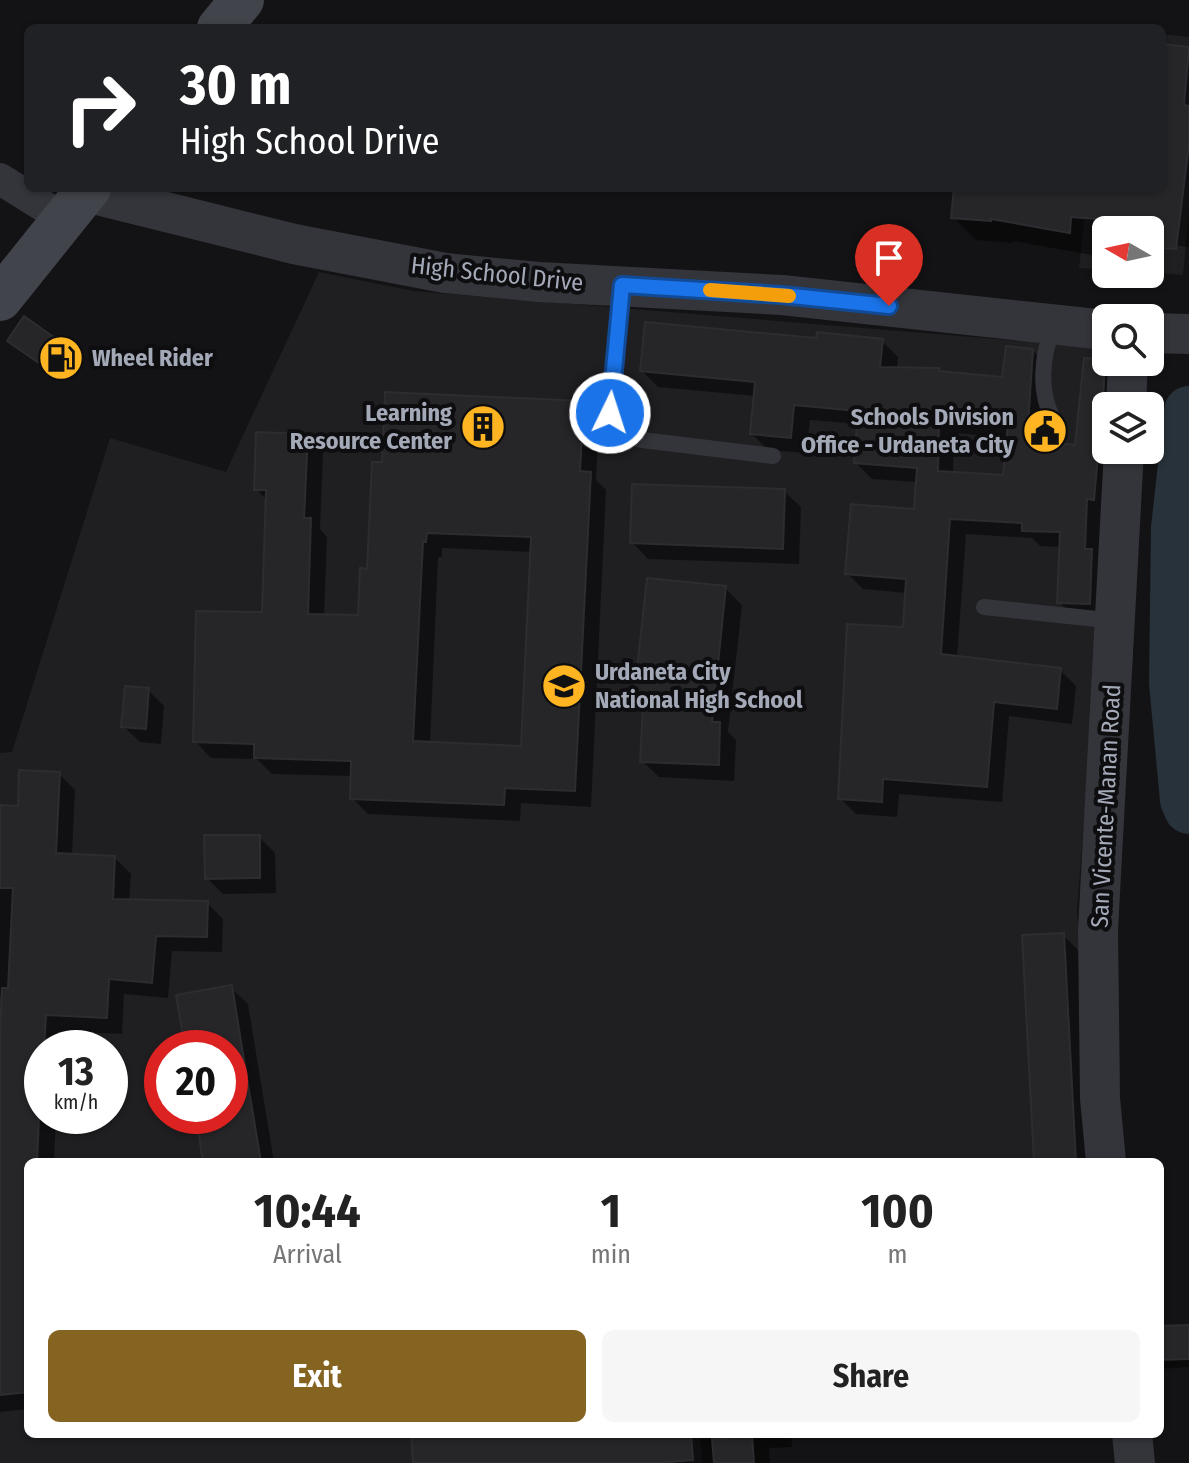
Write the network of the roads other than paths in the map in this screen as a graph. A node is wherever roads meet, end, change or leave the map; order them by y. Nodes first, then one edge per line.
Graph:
1 (242, 0) edge
2 (222, 24) edge
3 (0, 179) edge
4 (24, 185) edge
5 (51, 192) edge
6 (79, 199) edge
7 (622, 285) junction
8 (0, 299) edge
9 (1054, 326) junction
10 (1092, 329) edge
11 (1055, 422) dead end
12 (773, 456) dead end
13 (1123, 464) edge
14 (984, 607) dead end
15 (1116, 622) junction
16 (1106, 1158) edge
17 (1132, 1438) edge
18 (1135, 1463) edge

1 - 2 main road
3 - 4 street
5 - 6 street
6 - 7 street, High School Drive
6 - 8 main road
7 - 9 street, High School Drive
7 - 12 lane
9 - 10 street, High School Drive
9 - 11 lane
13 - 15 street, San Vicente-Manan Road
14 - 15 lane
15 - 16 street, San Vicente-Manan Road
17 - 18 street

